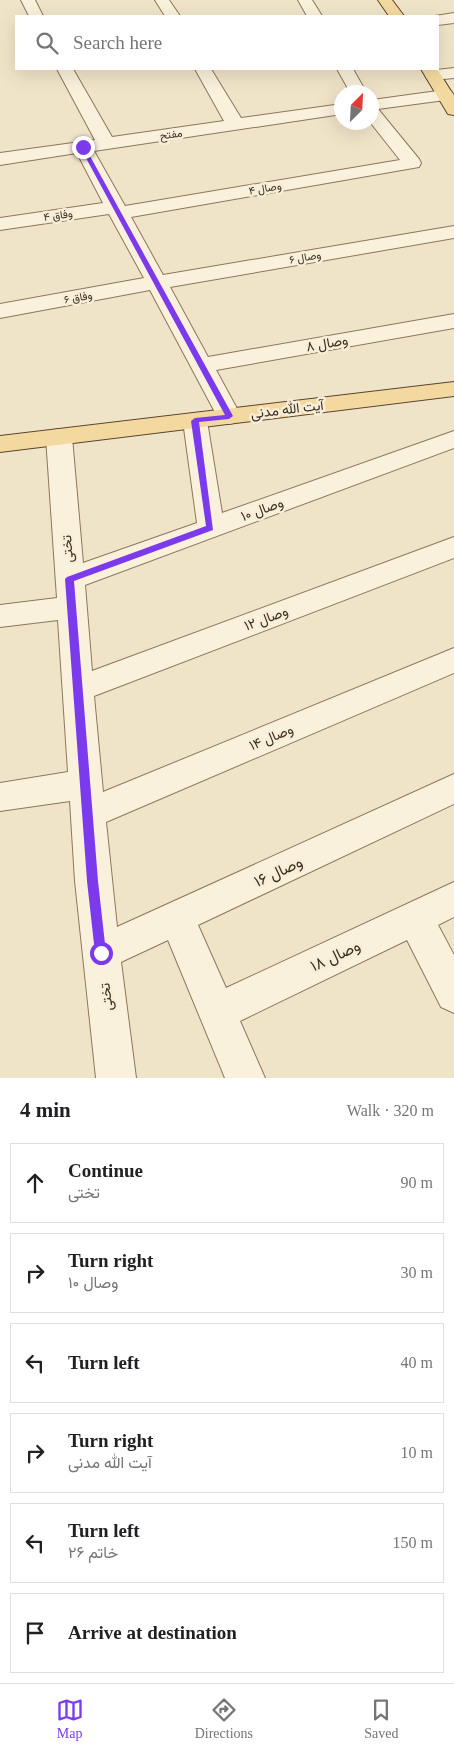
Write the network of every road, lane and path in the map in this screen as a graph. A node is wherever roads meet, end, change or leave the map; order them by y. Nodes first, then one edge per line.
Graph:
1 (28, 0) edge
2 (162, 0) edge
3 (305, 0) edge
4 (385, 0) edge
5 (36, 15) edge
6 (171, 15) edge
7 (313, 15) edge
8 (395, 15) edge
9 (454, 18) edge
10 (439, 20) edge
11 (66, 70) edge
12 (203, 70) edge
13 (345, 70) edge
14 (430, 72) edge
15 (454, 73) edge
16 (354, 85) edge
17 (445, 95) junction
18 (379, 104) edge
19 (334, 110) edge
20 (454, 110) edge
21 (379, 122) edge
22 (235, 124) junction
23 (106, 143) junction
24 (83, 147) junction
25 (0, 159) edge
26 (117, 210) junction
27 (0, 224) edge
28 (454, 232) edge
29 (157, 284) junction
30 (0, 311) edge
31 (454, 322) edge
32 (201, 365) junction
33 (454, 389) edge
34 (229, 416) junction
35 (195, 421) junction
36 (59, 437) junction
37 (454, 439) edge
38 (0, 444) edge
39 (211, 528) junction
40 (454, 547) edge
41 (71, 593) junction
42 (0, 616) edge
43 (454, 660) edge
44 (78, 689) junction
45 (454, 788) edge
46 (0, 797) edge
47 (86, 799) junction
48 (454, 899) edge
49 (177, 918) junction
50 (415, 918) junction
51 (101, 953) junction
52 (454, 994) edge
53 (217, 1012) junction
54 (116, 1078) edge
55 (245, 1078) edge

1 - 5 street
2 - 6 street
3 - 7 street
4 - 8 main road
9 - 10 street
11 - 23 street
12 - 22 street
13 - 16 street
14 - 15 street
14 - 17 main road
17 - 18 street
17 - 20 main road
19 - 22 street, مفتح
21 - 26 street, وصال ۴
22 - 23 street, مفتح
23 - 24 street, مفتح
24 - 25 street, مفتح
24 - 26 street
26 - 27 street, وفاق ۴
26 - 29 street
28 - 29 street, وصال ۶
29 - 30 street, وفاق ۶
29 - 32 street
31 - 32 street, وصال ۸
32 - 34 street
33 - 34 main road, آیت الله مدنی
34 - 35 main road, آیت الله مدنی
35 - 36 main road, آیت الله مدنی
35 - 39 street
36 - 38 main road, آیت الله مدنی
36 - 41 street, تختی
37 - 39 street, وصال ۱۰
39 - 41 street, وصال ۱۰
40 - 44 street, وصال ۱۲
41 - 42 street, وصال ۱۰
41 - 44 street, تختی
43 - 47 street, وصال ۱۴
44 - 47 street, تختی
45 - 49 street, وصال ۱۶
46 - 47 street, وصال ۱۴
47 - 51 street, تختی
48 - 50 street, وصال ۱۸
49 - 51 street, وصال ۱۶
49 - 53 street
50 - 52 street
50 - 53 street, وصال ۱۸
51 - 54 street, تختی
53 - 55 street

